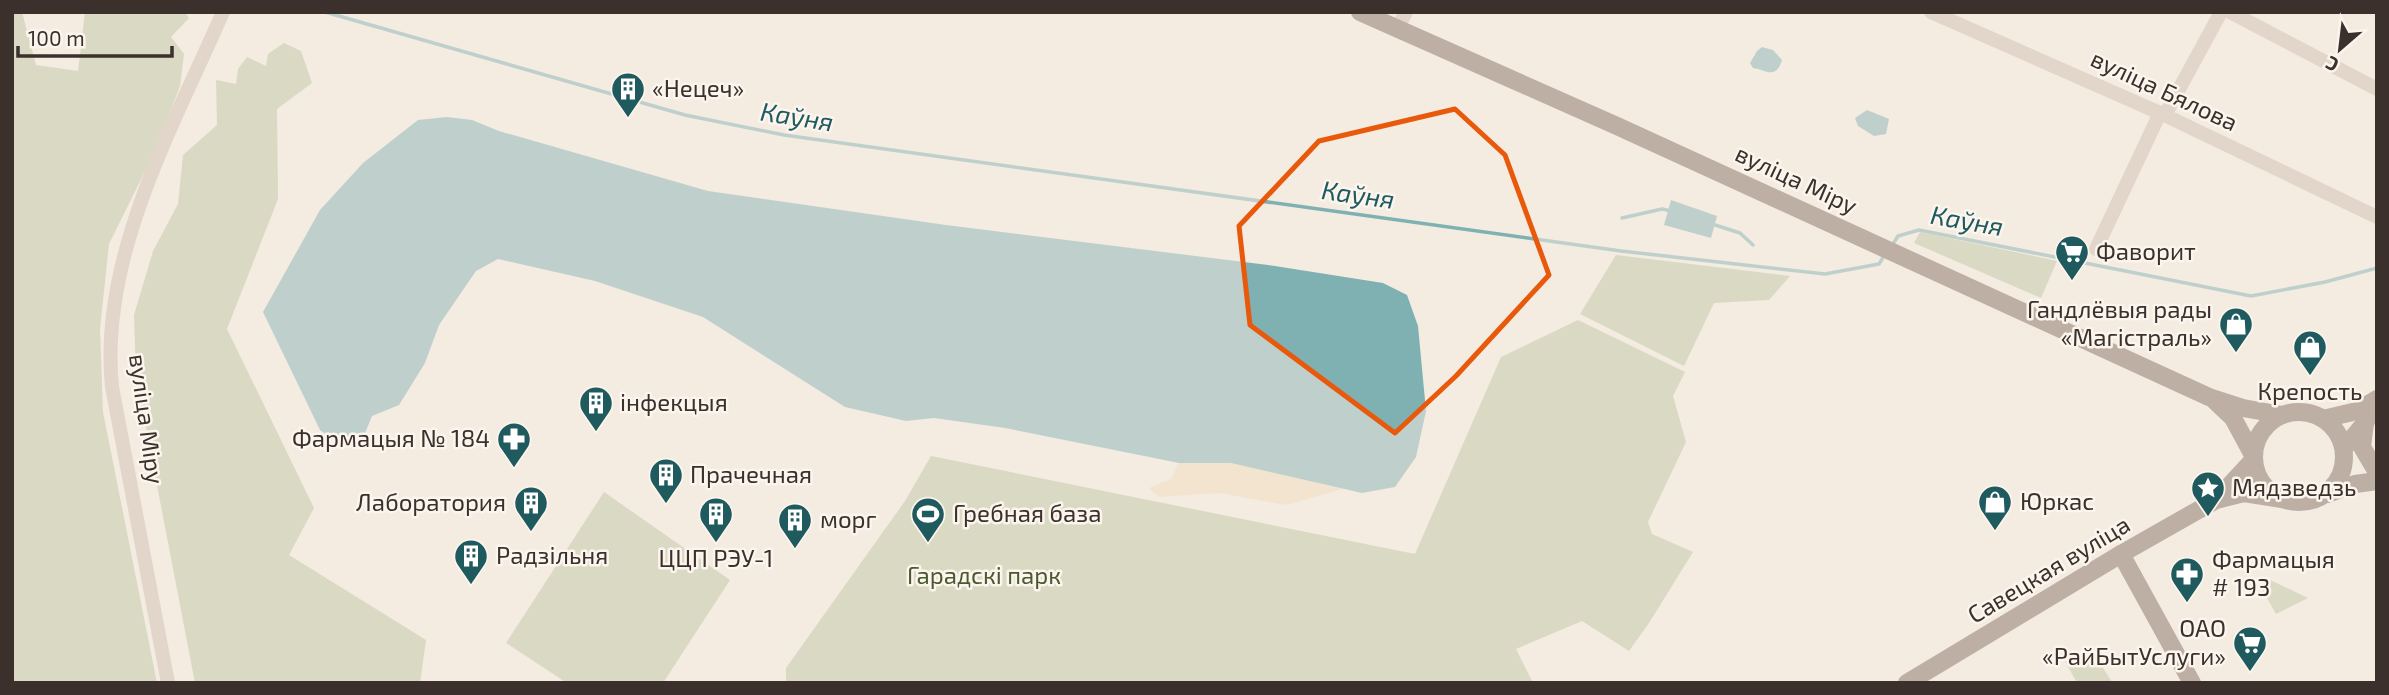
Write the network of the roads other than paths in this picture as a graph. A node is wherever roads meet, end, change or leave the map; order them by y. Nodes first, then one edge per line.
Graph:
1 (223, 12) edge
2 (1360, 12) edge
3 (1406, 12) edge
4 (1931, 12) edge
5 (2221, 12) edge
6 (2230, 12) edge
7 (1957, 17) edge
8 (1397, 29) junction
9 (2377, 89) edge
10 (2163, 114) junction
11 (2377, 217) edge
12 (2096, 249) dead end
13 (2209, 397) junction
14 (2377, 401) edge
15 (2282, 415) junction
16 (2323, 419) junction
17 (2365, 423) junction
18 (2344, 451) junction
19 (2254, 458) junction
20 (2376, 473) edge
21 (2323, 495) junction
22 (2282, 499) junction
23 (2216, 500) junction
24 (2122, 554) junction
25 (169, 683) edge
26 (1908, 683) edge
27 (2192, 683) edge

1 - 25 street, вуліца Міру
2 - 8 main road, вуліца Міру
3 - 8 street
4 - 7 street, вуліца Бялова
5 - 10 street
6 - 9 street
7 - 10 street, вуліца Бялова
8 - 13 main road, вуліца Міру
10 - 11 street, вуліца Бялова
10 - 12 street
13 - 15 main road, вуліца Міру
13 - 19 main road, вуліца Міру
14 - 16 main road
14 - 17 main road
15 - 16 main road
15 - 19 main road
16 - 18 main road
17 - 18 main road
17 - 20 main road
18 - 20 main road
18 - 21 main road
19 - 22 main road
19 - 23 main road, Савецкая вуліца
20 - 21 main road
21 - 22 main road
22 - 23 main road, Савецкая вуліца
23 - 24 main road, Савецкая вуліца
24 - 26 main road, Савецкая вуліца
24 - 27 main road

